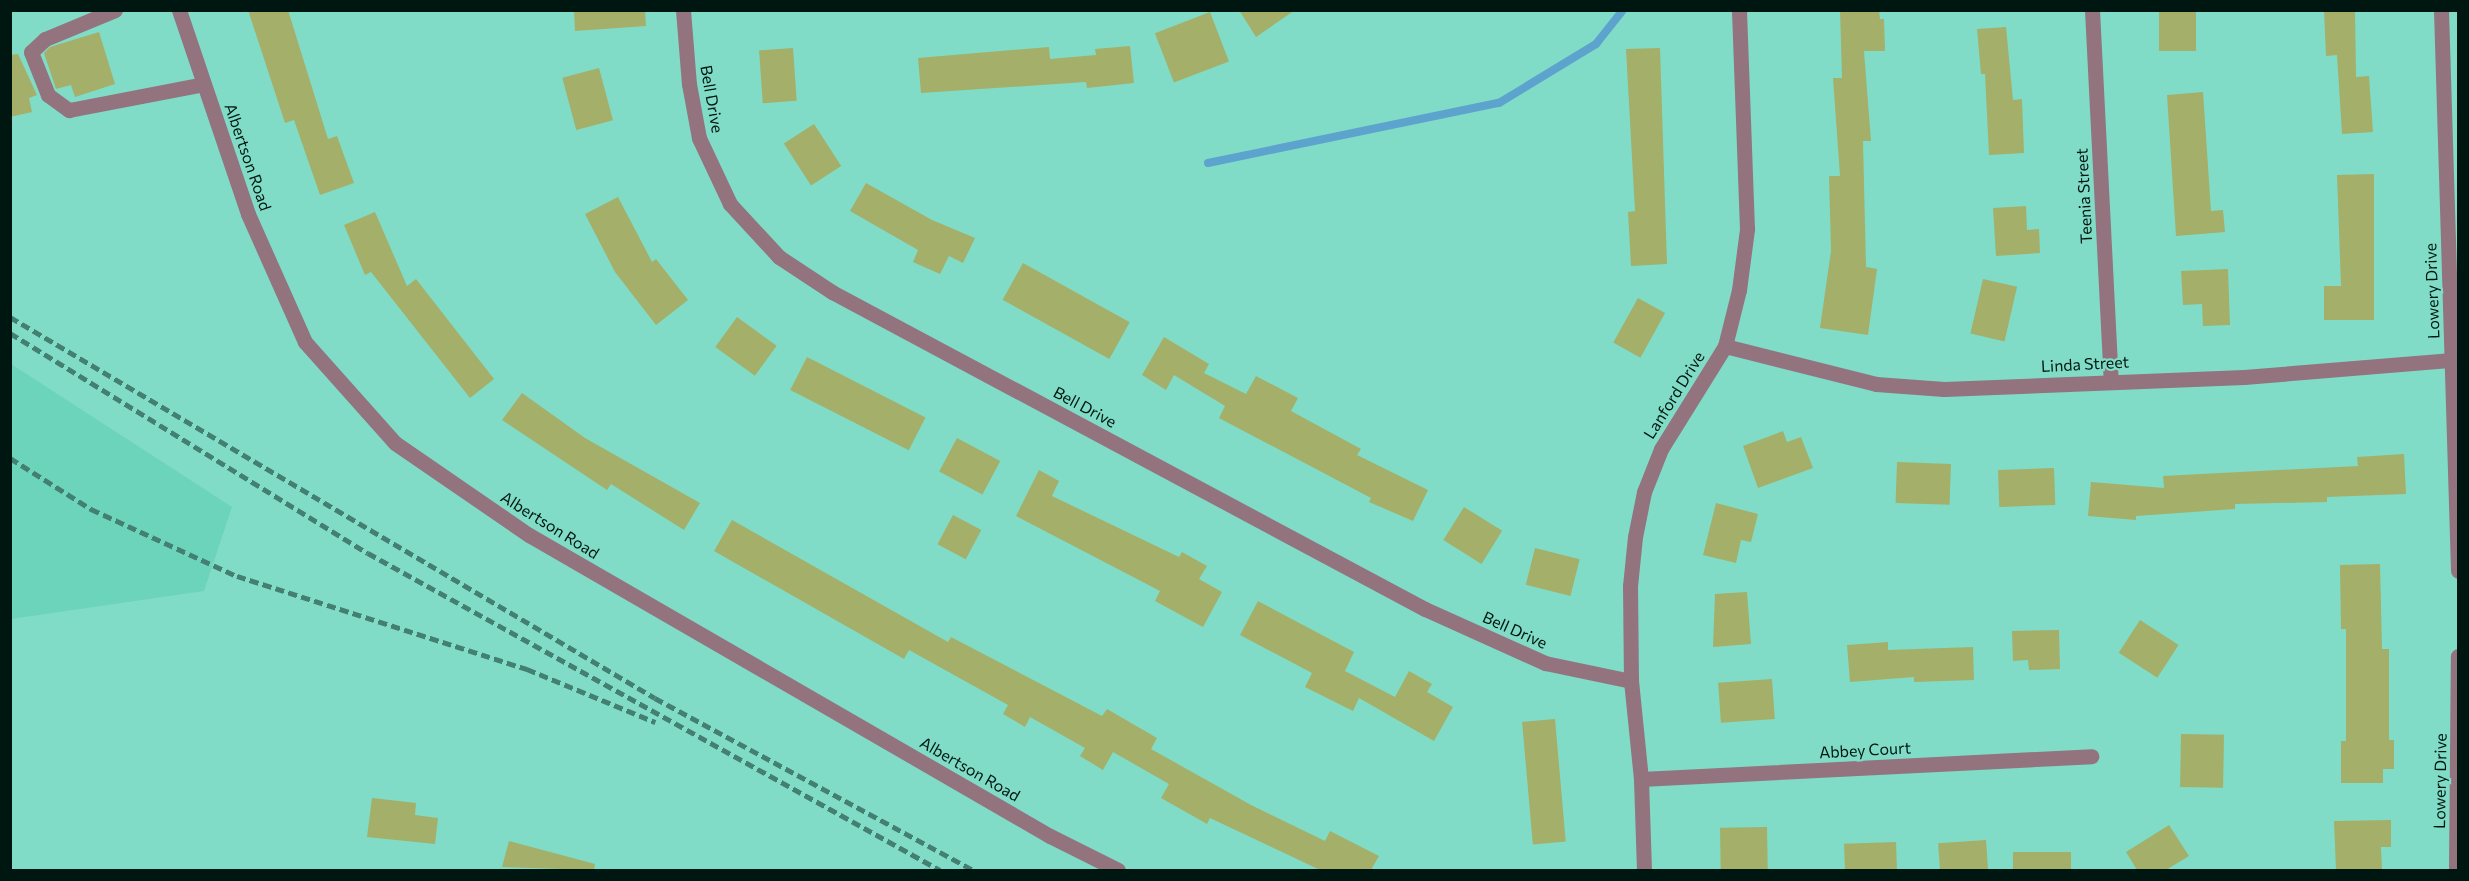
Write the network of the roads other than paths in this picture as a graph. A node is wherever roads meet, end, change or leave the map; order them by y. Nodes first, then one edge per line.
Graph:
1 (115, 10) edge
2 (179, 10) edge
3 (683, 10) edge
4 (1739, 10) edge
5 (2092, 10) edge
6 (2441, 10) edge
7 (204, 84) junction
8 (1725, 346) junction
9 (2452, 360) junction
10 (2111, 381) junction
11 (2458, 571) edge
12 (2458, 656) edge
13 (1631, 681) junction
14 (2091, 756) dead end
15 (1641, 779) junction
16 (1118, 870) edge
17 (1644, 870) edge
18 (2456, 870) edge

1 - 7 street
2 - 7 street, Albertson Road
3 - 13 street, Bell Drive
4 - 8 street, Lanford Drive
5 - 10 street, Teenia Street
6 - 9 street, Lowery Drive
7 - 16 street, Albertson Road
8 - 10 street, Linda Street
8 - 13 street, Lanford Drive
9 - 10 street, Linda Street
9 - 11 street, Lowery Drive
12 - 18 street, Lowery Drive
13 - 15 street, Lanford Drive
14 - 15 street, Abbey Court
15 - 17 street, Lanford Drive

